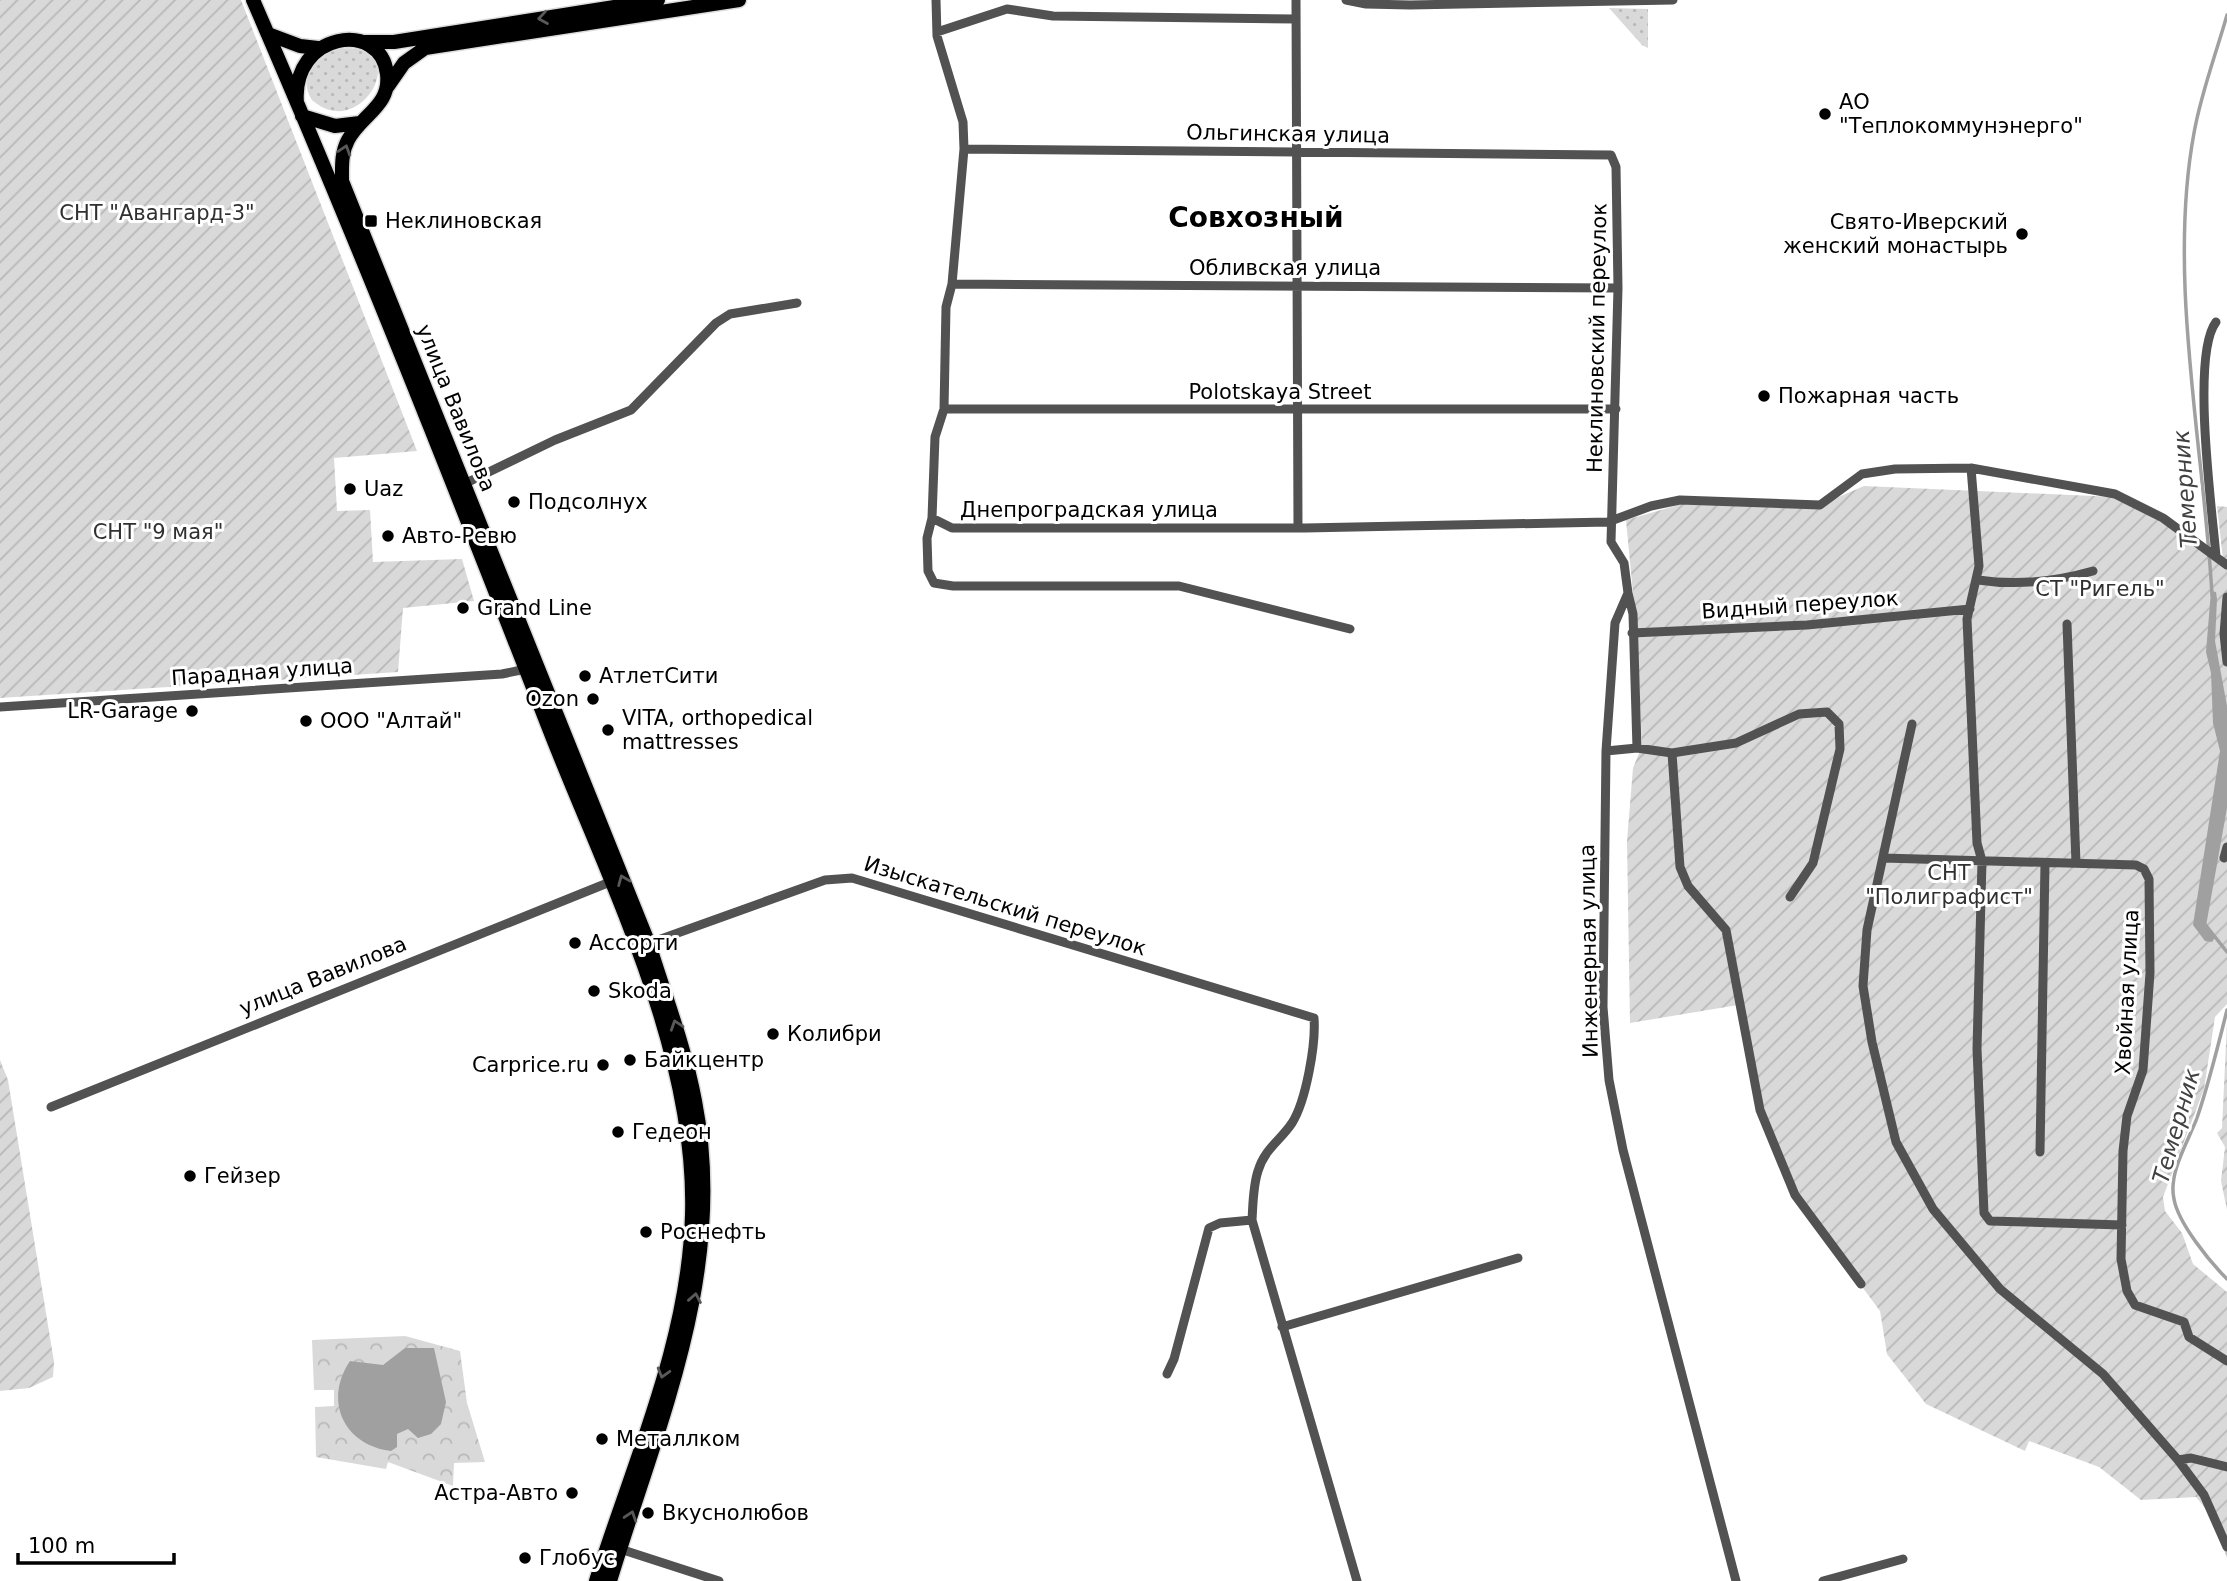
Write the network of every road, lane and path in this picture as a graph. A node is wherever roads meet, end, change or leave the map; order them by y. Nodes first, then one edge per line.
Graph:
1 (253, 0) edge
2 (658, 0) edge
3 (739, 0) edge
4 (936, 0) edge
5 (1296, 0) edge
6 (1346, 0) edge
7 (1673, 0) edge
8 (1627, 1) edge
9 (1296, 19) junction
10 (937, 33) junction
11 (268, 34) junction
12 (364, 42) junction
13 (318, 48) junction
14 (388, 86) junction
15 (300, 109) junction
16 (360, 122) junction
17 (964, 149) junction
18 (1297, 151) junction
19 (1611, 155) joint
20 (952, 284) junction
21 (1297, 286) junction
22 (1618, 288) junction
23 (797, 303) dead end
24 (2216, 322) dead end
25 (944, 409) junction
26 (1298, 409) junction
27 (1616, 410) junction
28 (1970, 468) junction
29 (464, 484) junction
30 (932, 518) junction
31 (1611, 522) junction
32 (1298, 528) junction
33 (2216, 556) junction
34 (2227, 565) edge
35 (2094, 571) dead end
36 (1978, 580) junction
37 (1628, 593) junction
38 (2227, 597) edge
39 (1970, 609) junction
40 (2067, 624) dead end
41 (1350, 629) dead end
42 (1632, 633) junction
43 (2227, 662) edge
44 (526, 669) junction
45 (0, 707) edge
46 (1912, 724) dead end
47 (1637, 748) junction
48 (1606, 751) junction
49 (1672, 753) junction
50 (2227, 847) edge
51 (1883, 858) junction
52 (2224, 858) dead end
53 (1982, 861) junction
54 (2045, 863) junction
55 (2076, 863) junction
56 (610, 882) junction
57 (1790, 897) dead end
58 (643, 946) junction
59 (51, 1107) dead end
60 (2040, 1152) dead end
61 (1252, 1220) junction
62 (2122, 1225) junction
63 (1518, 1258) dead end
64 (1861, 1284) dead end
65 (1282, 1327) junction
66 (2227, 1361) edge
67 (1167, 1374) dead end
68 (2178, 1460) junction
69 (2227, 1467) edge
70 (614, 1547) junction
71 (2227, 1547) edge
72 (1903, 1559) dead end
73 (596, 1581) edge
74 (610, 1581) edge
75 (719, 1581) edge
76 (1357, 1581) edge
77 (1737, 1581) edge
78 (1823, 1581) edge

1 - 11 main road, улица Вавилова
2 -> 12 main road
3 - 14 main road, улица Вавилова
4 - 10 street
5 - 9 street
6 - 8 street
7 - 8 street
9 - 10 street
9 - 18 street
10 - 17 street
11 - 13 main road
11 - 15 main road, улица Вавилова
12 - 13 main road
12 - 14 main road
13 - 15 main road, улица Вавилова
14 - 16 main road, улица Вавилова
15 - 16 main road
15 - 44 main road, улица Вавилова
29 -> 16 main road, улица Вавилова
17 - 18 street, Ольгинская улица
17 - 20 street
18 - 19 street, Ольгинская улица
18 - 21 street
19 - 22 street, Неклиновский переулок
20 - 21 street, Обливская улица
20 - 25 street
21 - 22 street, Обливская улица
21 - 26 street
22 - 27 street, Неклиновский переулок
23 - 29 street
24 - 33 street
25 - 26 street, Polotskaya Street
25 - 30 street
26 - 27 street, Polotskaya Street
26 - 32 street
27 - 31 street, Неклиновский переулок
28 - 31 street
28 - 33 street
28 - 36 street
58 -> 29 main road, улица Вавилова
30 - 32 street, Днепроградская улица
30 - 41 street, Днепроградская улица
31 - 32 street, Днепроградская улица
31 - 37 street
33 - 34 street
35 - 36 street
36 - 39 street
37 - 42 street
37 - 48 street, Инженерная улица
38 - 43 street
39 - 42 street, Видный переулок
39 - 53 street
40 - 55 street
42 - 47 street
44 - 45 street, Парадная улица
44 - 56 main road, улица Вавилова
46 - 51 street
47 - 48 street
47 - 49 street
48 - 77 street, Инженерная улица
49 - 57 street
49 - 64 street
50 - 52 street
51 - 53 street, Хвойная улица
51 - 68 street
53 - 54 street, Хвойная улица
53 - 62 street
54 - 55 street, Хвойная улица
54 - 60 street
55 - 62 street, Хвойная улица
56 - 58 main road, улица Вавилова
56 - 59 street, улица Вавилова
58 - 61 street, Изыскательский переулок
58 - 70 main road, улица Вавилова
61 - 65 street
61 - 67 street
62 - 66 street, Хвойная улица
63 - 65 street
65 - 76 street
68 - 69 street
68 - 71 street
70 - 73 main road, улица Вавилова
70 - 74 main road, улица Вавилова
70 - 75 street
72 - 78 street

